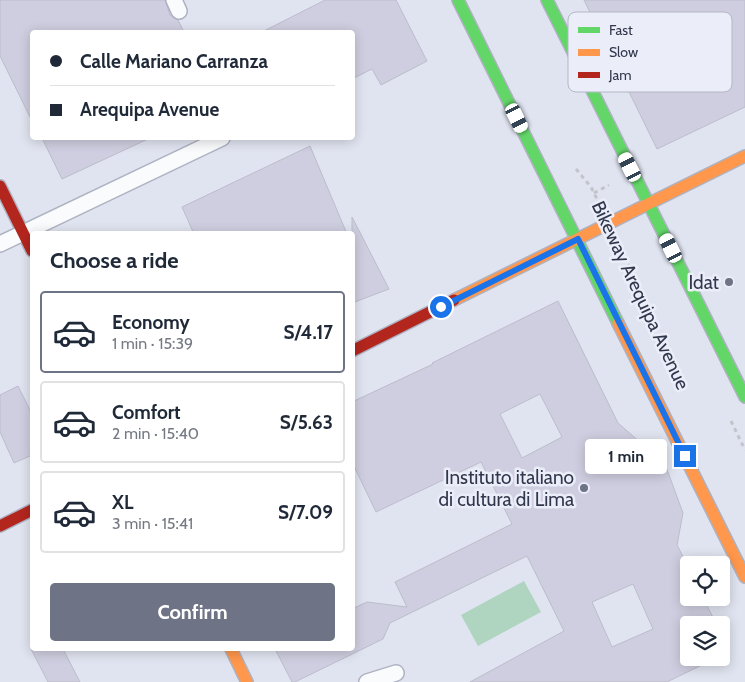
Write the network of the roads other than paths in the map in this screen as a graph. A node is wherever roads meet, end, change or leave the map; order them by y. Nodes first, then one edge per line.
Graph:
1 (458, 0) edge
2 (547, 0) edge
3 (568, 42) edge
4 (593, 92) edge
5 (218, 140) edge
6 (745, 156) edge
7 (0, 186) edge
8 (648, 204) junction
9 (24, 233) junction
10 (578, 239) junction
11 (0, 244) edge
12 (30, 246) edge
13 (355, 350) edge
14 (745, 397) edge
15 (30, 511) edge
16 (0, 526) edge
17 (745, 577) edge
18 (231, 651) edge
19 (396, 673) dead end
20 (247, 682) edge
21 (367, 682) edge

1 - 10 main road
2 - 3 main road
4 - 8 main road
5 - 9 lane
6 - 8 main road
7 - 9 main road
8 - 10 main road
8 - 14 main road
9 - 11 lane
9 - 12 main road
10 - 13 main road
10 - 17 main road
15 - 16 main road
18 - 20 main road
19 - 21 lane

